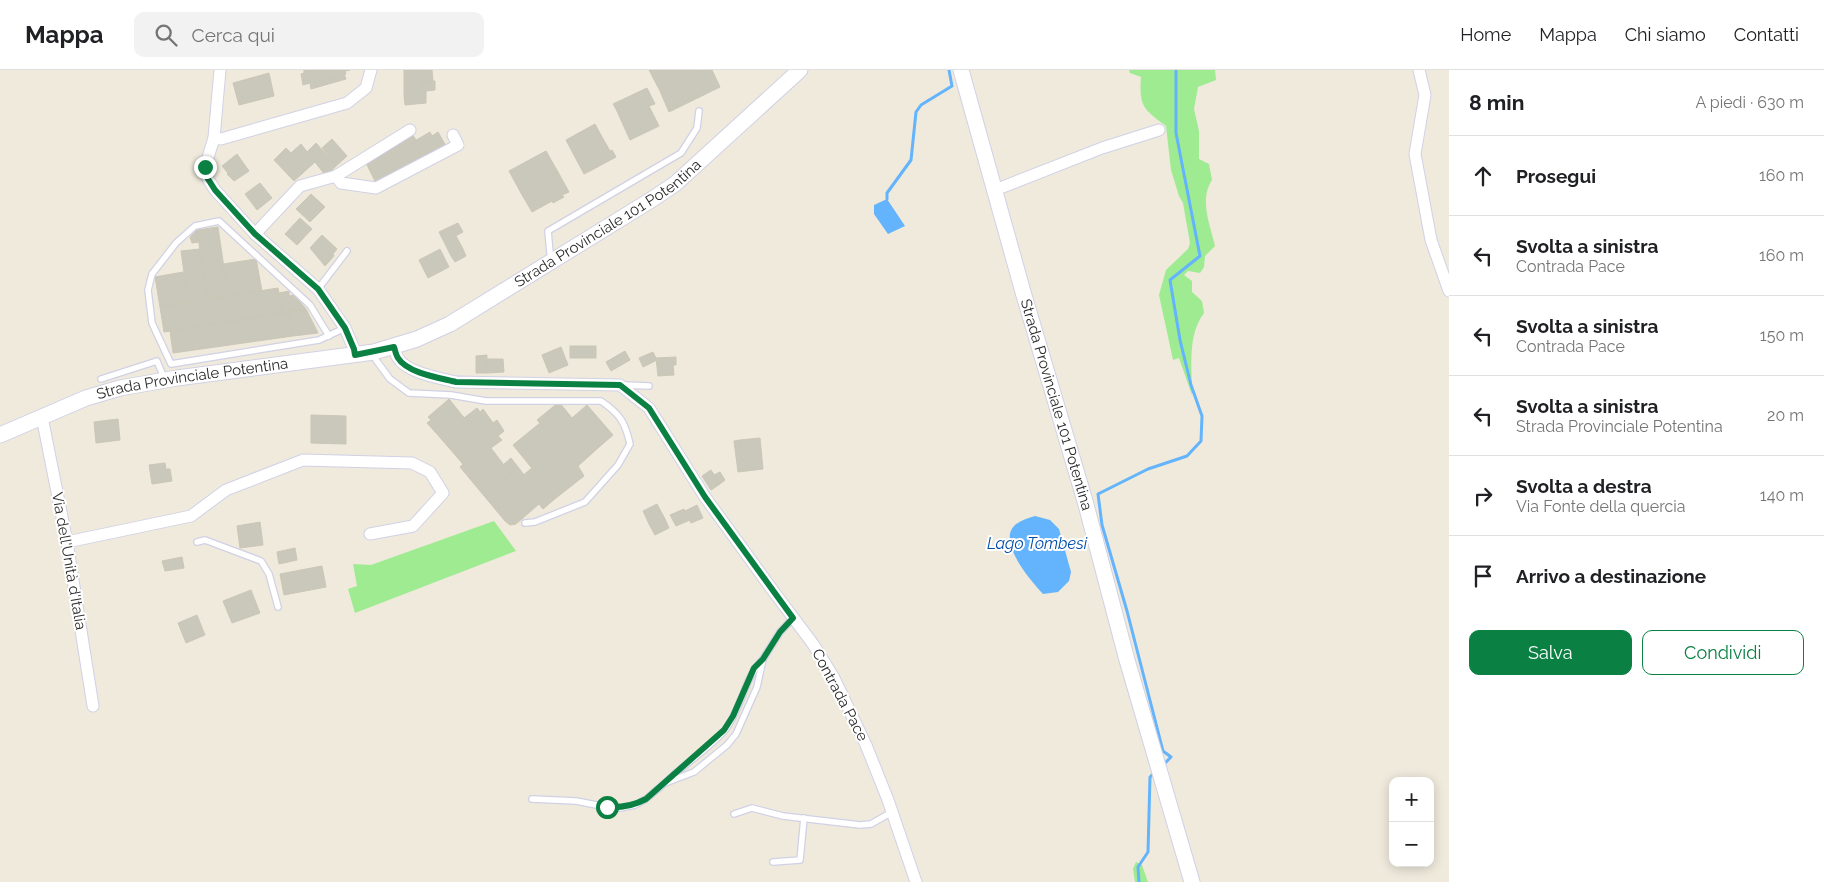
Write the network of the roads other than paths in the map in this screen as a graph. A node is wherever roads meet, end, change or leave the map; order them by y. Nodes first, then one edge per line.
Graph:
1 (220, 70) edge
2 (371, 70) edge
3 (800, 70) edge
4 (961, 70) edge
5 (1420, 70) edge
6 (699, 111) dead end
7 (410, 130) dead end
8 (1159, 130) dead end
9 (453, 136) dead end
10 (214, 138) junction
11 (336, 176) junction
12 (996, 190) junction
13 (255, 234) junction
14 (347, 251) dead end
15 (554, 260) junction
16 (318, 289) junction
17 (1449, 291) edge
18 (345, 328) junction
19 (329, 336) junction
20 (394, 347) junction
21 (374, 352) junction
22 (355, 355) junction
23 (101, 379) dead end
24 (164, 380) junction
25 (620, 385) junction
26 (649, 386) dead end
27 (42, 417) junction
28 (0, 435) edge
29 (525, 523) dead end
30 (370, 534) dead end
31 (66, 542) junction
32 (197, 542) dead end
33 (278, 607) dead end
34 (793, 618) junction
35 (763, 659) junction
36 (92, 706) dead end
37 (665, 783) junction
38 (532, 799) dead end
39 (892, 812) junction
40 (734, 814) dead end
41 (804, 818) junction
42 (773, 862) dead end
43 (916, 882) edge
44 (1192, 882) edge

1 - 10 street
2 - 10 street
3 - 15 main road, Strada Provinciale 101 Potentina
4 - 12 main road, Strada Provinciale 101 Potentina
5 - 17 street
6 - 15 lane
7 - 11 street
8 - 12 street
9 - 11 street
10 - 13 street
11 - 13 street
12 - 44 main road, Strada Provinciale 101 Potentina
13 - 16 street
14 - 16 lane
15 - 20 main road, Strada Provinciale 101 Potentina
16 - 18 street
18 - 19 lane
18 - 22 street
19 - 19 lane
20 - 21 main road, Strada Provinciale Potentina
20 - 25 street
21 - 22 main road, Strada Provinciale Potentina
21 - 29 lane
22 - 24 main road, Strada Provinciale Potentina
23 - 24 lane
24 - 27 main road, Strada Provinciale Potentina
25 - 26 lane
25 - 34 street, Contrada Pace
27 - 28 main road, Strada Provinciale Potentina
27 - 31 street, Via dell'Unità d'Italia
30 - 31 street
31 - 36 street, Via dell'Unità d'Italia
32 - 33 lane
34 - 35 lane
34 - 39 street, Contrada Pace
35 - 37 lane
35 - 37 lane
37 - 38 lane
39 - 41 lane
39 - 43 street, Contrada Pace
40 - 41 lane
41 - 42 lane

